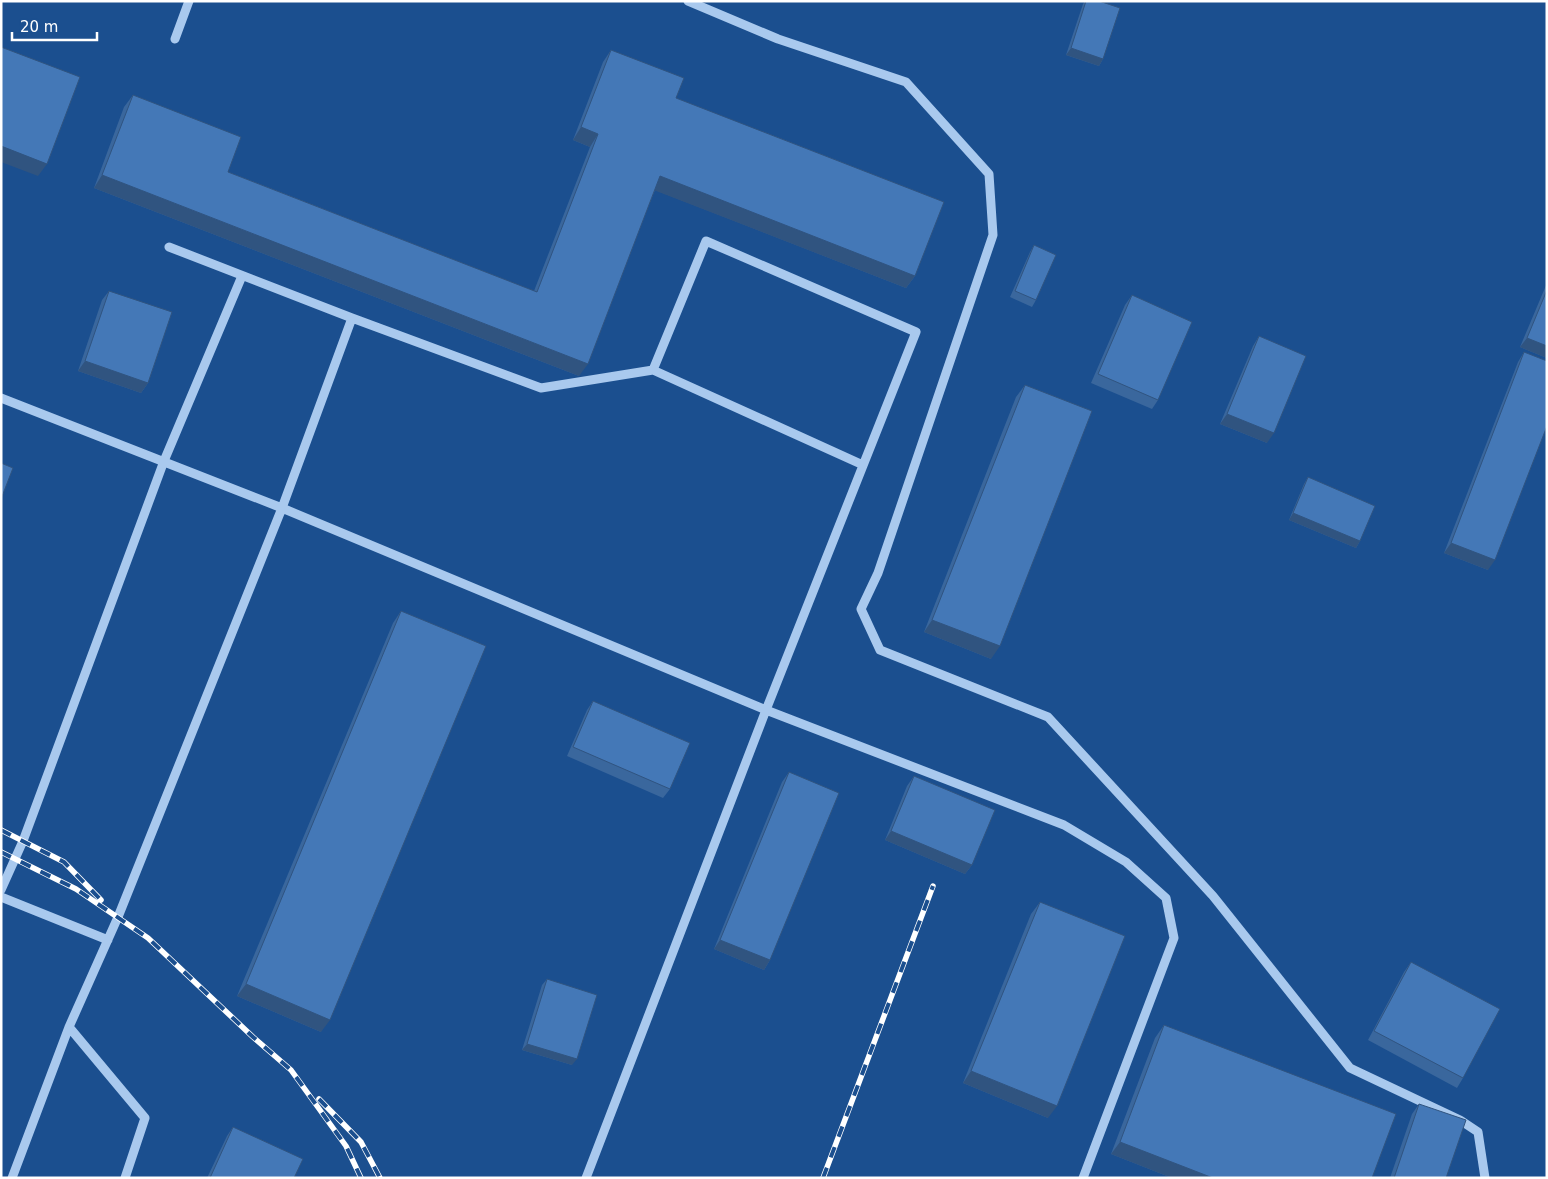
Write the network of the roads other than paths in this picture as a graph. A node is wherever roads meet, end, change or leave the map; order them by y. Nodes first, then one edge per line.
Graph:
1 (189, 1) edge
2 (688, 1) edge
3 (175, 39) dead end
4 (169, 247) dead end
5 (242, 276) junction
6 (352, 318) junction
7 (653, 370) junction
8 (1, 398) edge
9 (164, 461) junction
10 (863, 465) junction
11 (282, 508) junction
12 (766, 710) junction
13 (1, 890) edge
14 (1, 897) edge
15 (108, 940) junction
16 (69, 1027) junction
17 (12, 1178) edge
18 (125, 1178) edge
19 (586, 1178) edge
20 (1083, 1178) edge
21 (1485, 1178) edge

1 - 3 lane
2 - 21 lane
4 - 5 lane
5 - 6 lane
5 - 9 lane
6 - 7 lane
6 - 11 lane
7 - 10 lane
7 - 10 lane
8 - 9 lane
9 - 11 lane
9 - 13 lane
10 - 12 lane
11 - 12 lane
11 - 15 lane
12 - 19 lane
12 - 20 lane
14 - 15 lane
15 - 16 lane
16 - 17 lane
16 - 18 lane

